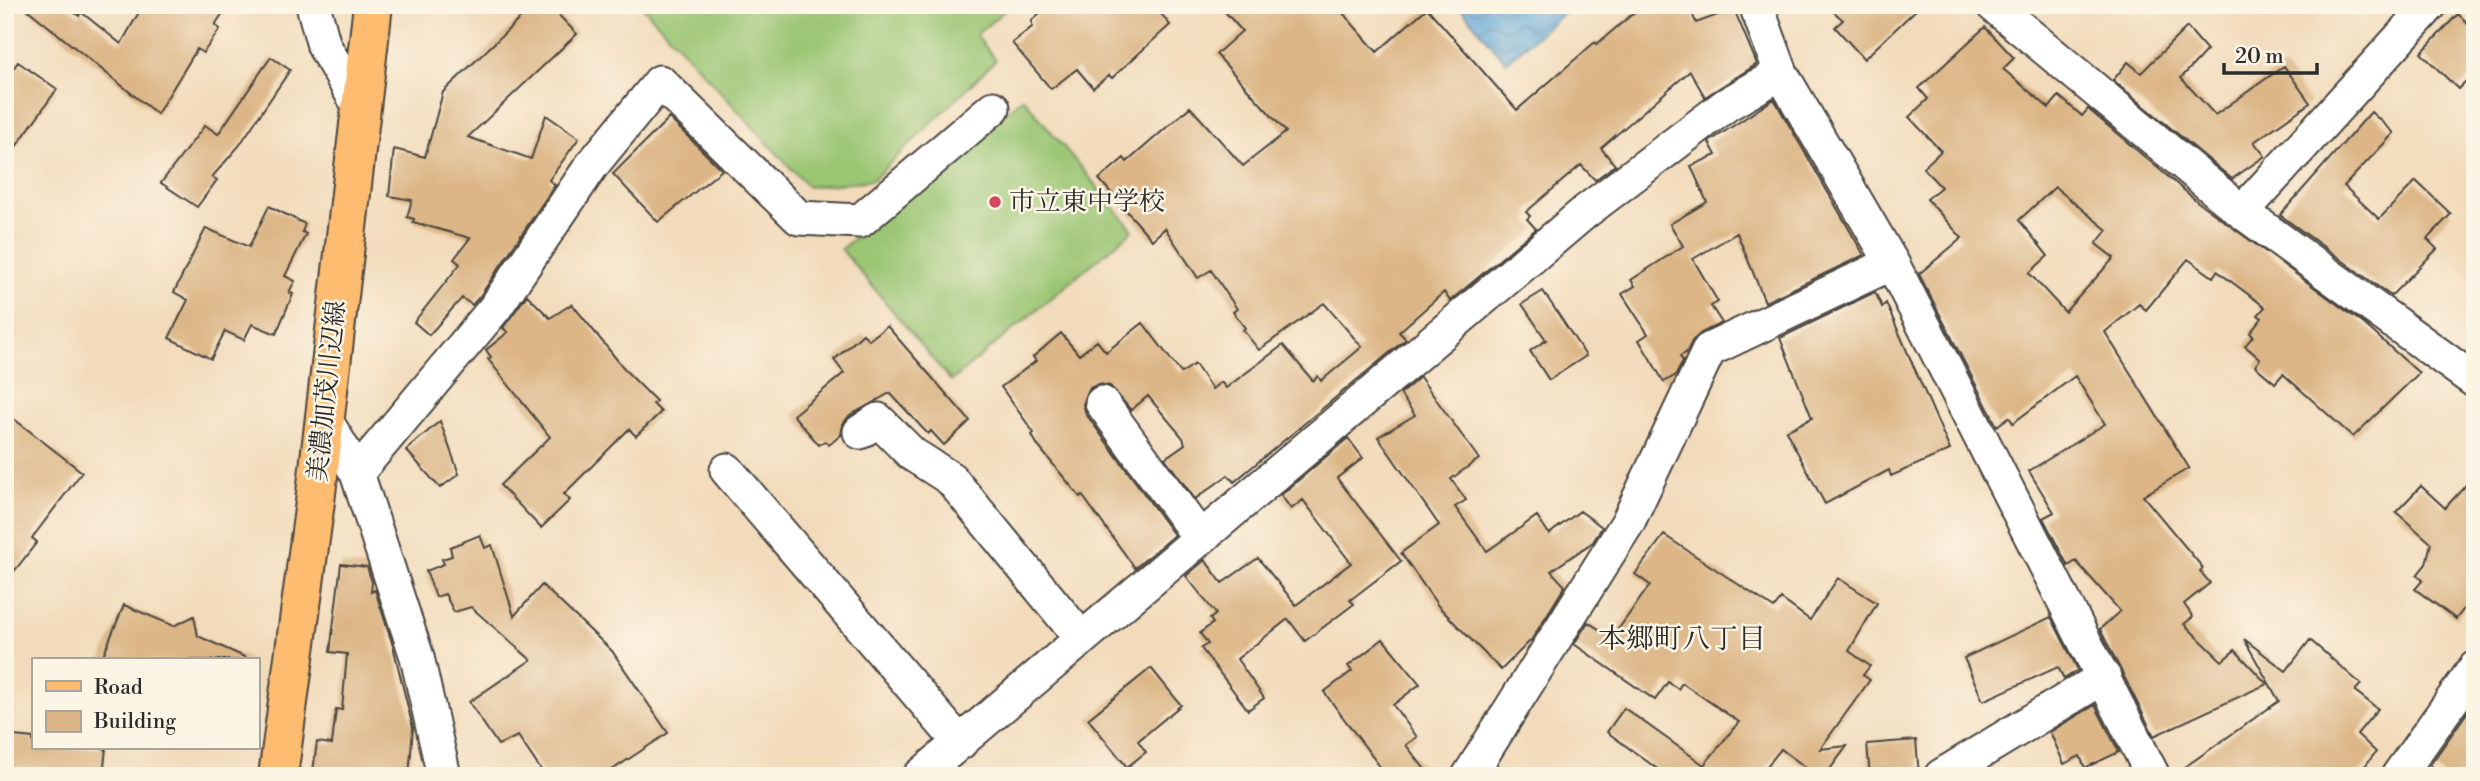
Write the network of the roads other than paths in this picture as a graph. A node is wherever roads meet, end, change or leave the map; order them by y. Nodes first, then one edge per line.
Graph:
1 (313, 5) edge
2 (373, 5) edge
3 (1756, 5) edge
4 (1993, 5) edge
5 (2430, 5) edge
6 (1781, 72) junction
7 (360, 107) junction
8 (993, 108) dead end
9 (2242, 212) junction
10 (1892, 263) junction
11 (2475, 381) edge
12 (1102, 403) dead end
13 (323, 416) junction
14 (860, 432) dead end
15 (727, 470) dead end
16 (357, 473) junction
17 (1200, 538) junction
18 (1081, 638) junction
19 (2475, 668) edge
20 (2104, 677) junction
21 (960, 743) junction
22 (278, 776) edge
23 (444, 776) edge
24 (920, 776) edge
25 (1469, 776) edge
26 (1941, 776) edge
27 (2153, 776) edge
28 (2398, 776) edge

1 - 7 street
2 - 7 main road, 美濃加茂川辺線
3 - 6 street
4 - 9 street
5 - 9 street
6 - 10 street
6 - 17 street
7 - 13 main road, 美濃加茂川辺線
8 - 16 street
9 - 11 street
10 - 20 street
10 - 25 street
12 - 17 street
13 - 16 street
13 - 22 main road, 美濃加茂川辺線
14 - 18 street
15 - 21 street
16 - 23 street
17 - 18 street
18 - 21 street
19 - 28 street
20 - 26 street
20 - 27 street
21 - 24 street

